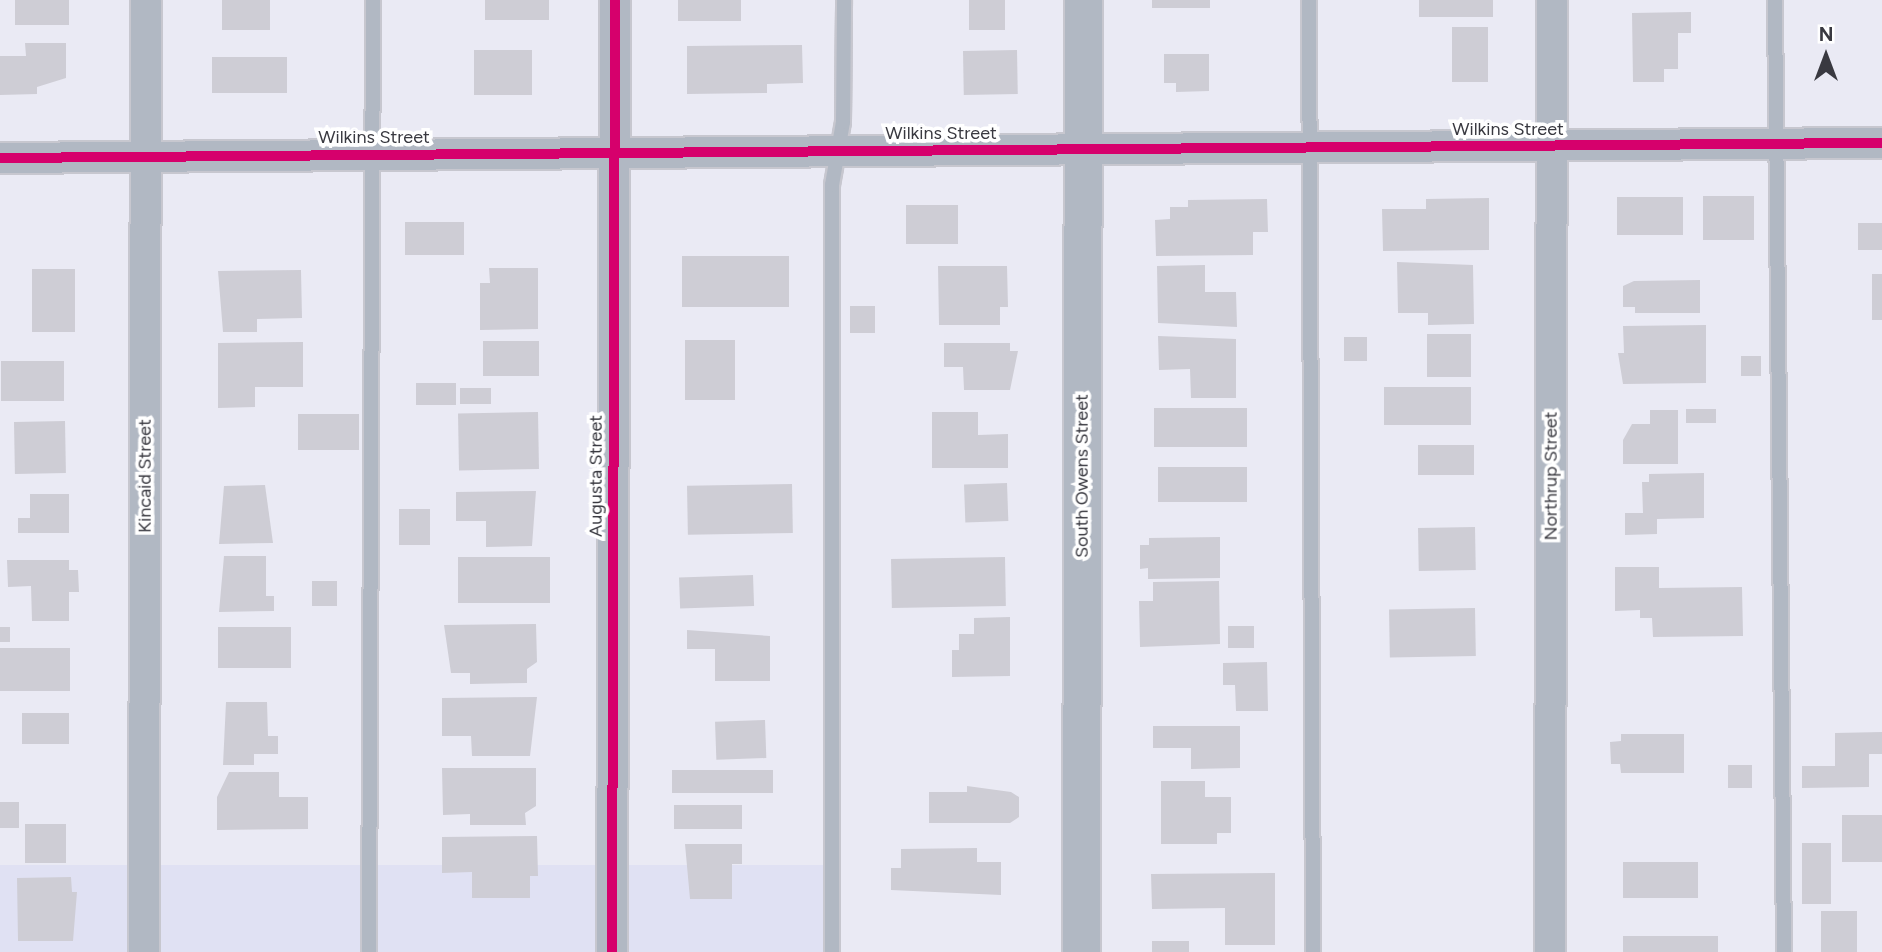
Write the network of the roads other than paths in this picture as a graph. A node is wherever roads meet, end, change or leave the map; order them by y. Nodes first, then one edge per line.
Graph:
1 (146, 0) edge
2 (373, 0) edge
3 (615, 0) edge
4 (844, 0) edge
5 (1083, 0) edge
6 (1309, 0) edge
7 (1552, 0) edge
8 (1775, 0) edge
9 (1774, 144) junction
10 (1882, 144) edge
11 (1551, 146) junction
12 (1309, 148) junction
13 (1083, 150) junction
14 (836, 151) junction
15 (615, 153) junction
16 (373, 155) junction
17 (146, 156) junction
18 (0, 158) edge
19 (144, 952) edge
20 (369, 952) edge
21 (612, 952) edge
22 (832, 952) edge
23 (1081, 952) edge
24 (1313, 952) edge
25 (1550, 952) edge
26 (1784, 952) edge

1 - 17 street, Kincaid Street
2 - 16 lane
3 - 15 street, Augusta Street
4 - 14 lane
5 - 13 street, South Owens Street
6 - 12 lane
7 - 11 street, Northrup Street
8 - 9 lane
9 - 10 street, Wilkins Street
9 - 11 street, Wilkins Street
9 - 26 lane
11 - 12 street, Wilkins Street
11 - 25 street, Northrup Street
12 - 13 street, Wilkins Street
12 - 24 lane
13 - 14 street, Wilkins Street
13 - 23 street, South Owens Street
14 - 15 street, Wilkins Street
14 - 22 lane
15 - 16 street, Wilkins Street
15 - 21 street, Augusta Street
16 - 17 street, Wilkins Street
16 - 20 lane
17 - 18 street, Wilkins Street
17 - 19 street, Kincaid Street

